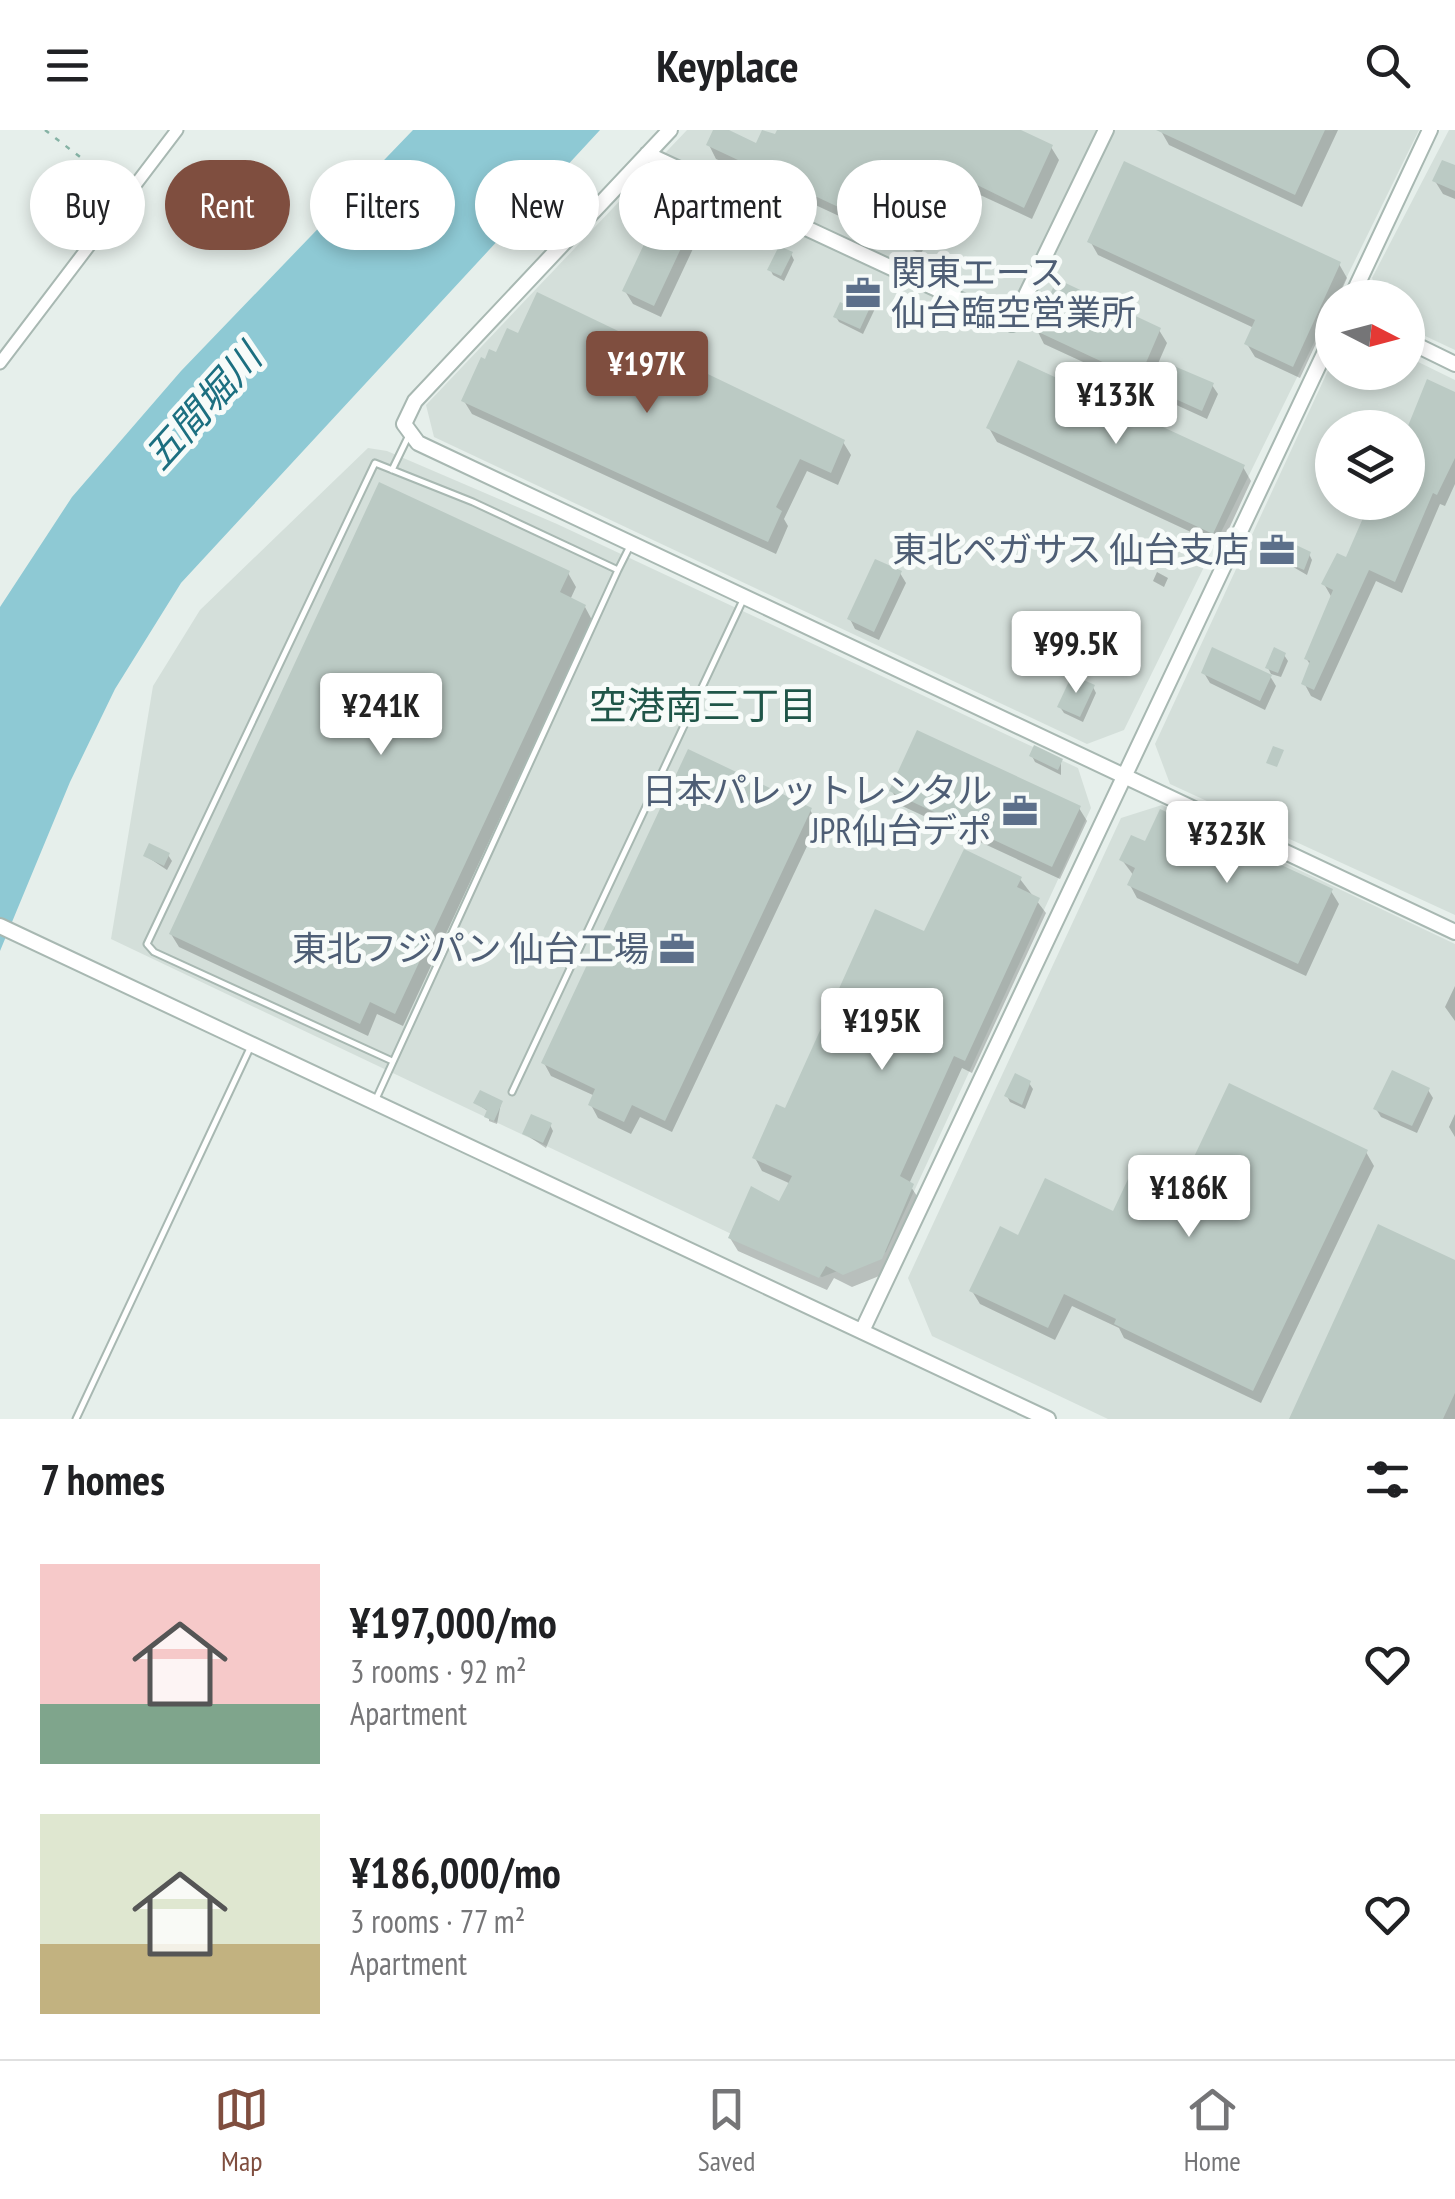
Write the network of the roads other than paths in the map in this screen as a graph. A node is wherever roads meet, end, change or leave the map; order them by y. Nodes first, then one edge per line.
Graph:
1 (177, 130) edge
2 (670, 130) edge
3 (1106, 130) edge
4 (1430, 130) edge
5 (647, 154) junction
6 (1359, 280) edge
7 (1425, 349) edge
8 (0, 363) edge
9 (1455, 364) edge
10 (1315, 373) edge
11 (409, 435) junction
12 (392, 470) junction
13 (630, 544) junction
14 (618, 570) junction
15 (744, 598) junction
16 (1122, 776) junction
17 (0, 926) edge
18 (1455, 932) edge
19 (252, 1044) junction
20 (390, 1060) junction
21 (512, 1092) dead end
22 (375, 1102) junction
23 (862, 1331) junction
24 (76, 1419) edge
25 (1048, 1419) edge

1 - 8 street
2 - 5 street
3 - 5 street
4 - 6 street
5 - 11 street
7 - 9 street
10 - 16 street
11 - 12 lane
11 - 13 street
12 - 14 lane
12 - 20 lane
13 - 14 lane
13 - 15 street
14 - 20 lane
15 - 16 street
15 - 21 lane
16 - 18 street
16 - 23 street
17 - 19 street
19 - 22 street
19 - 24 lane
20 - 22 lane
22 - 23 street
23 - 25 street

